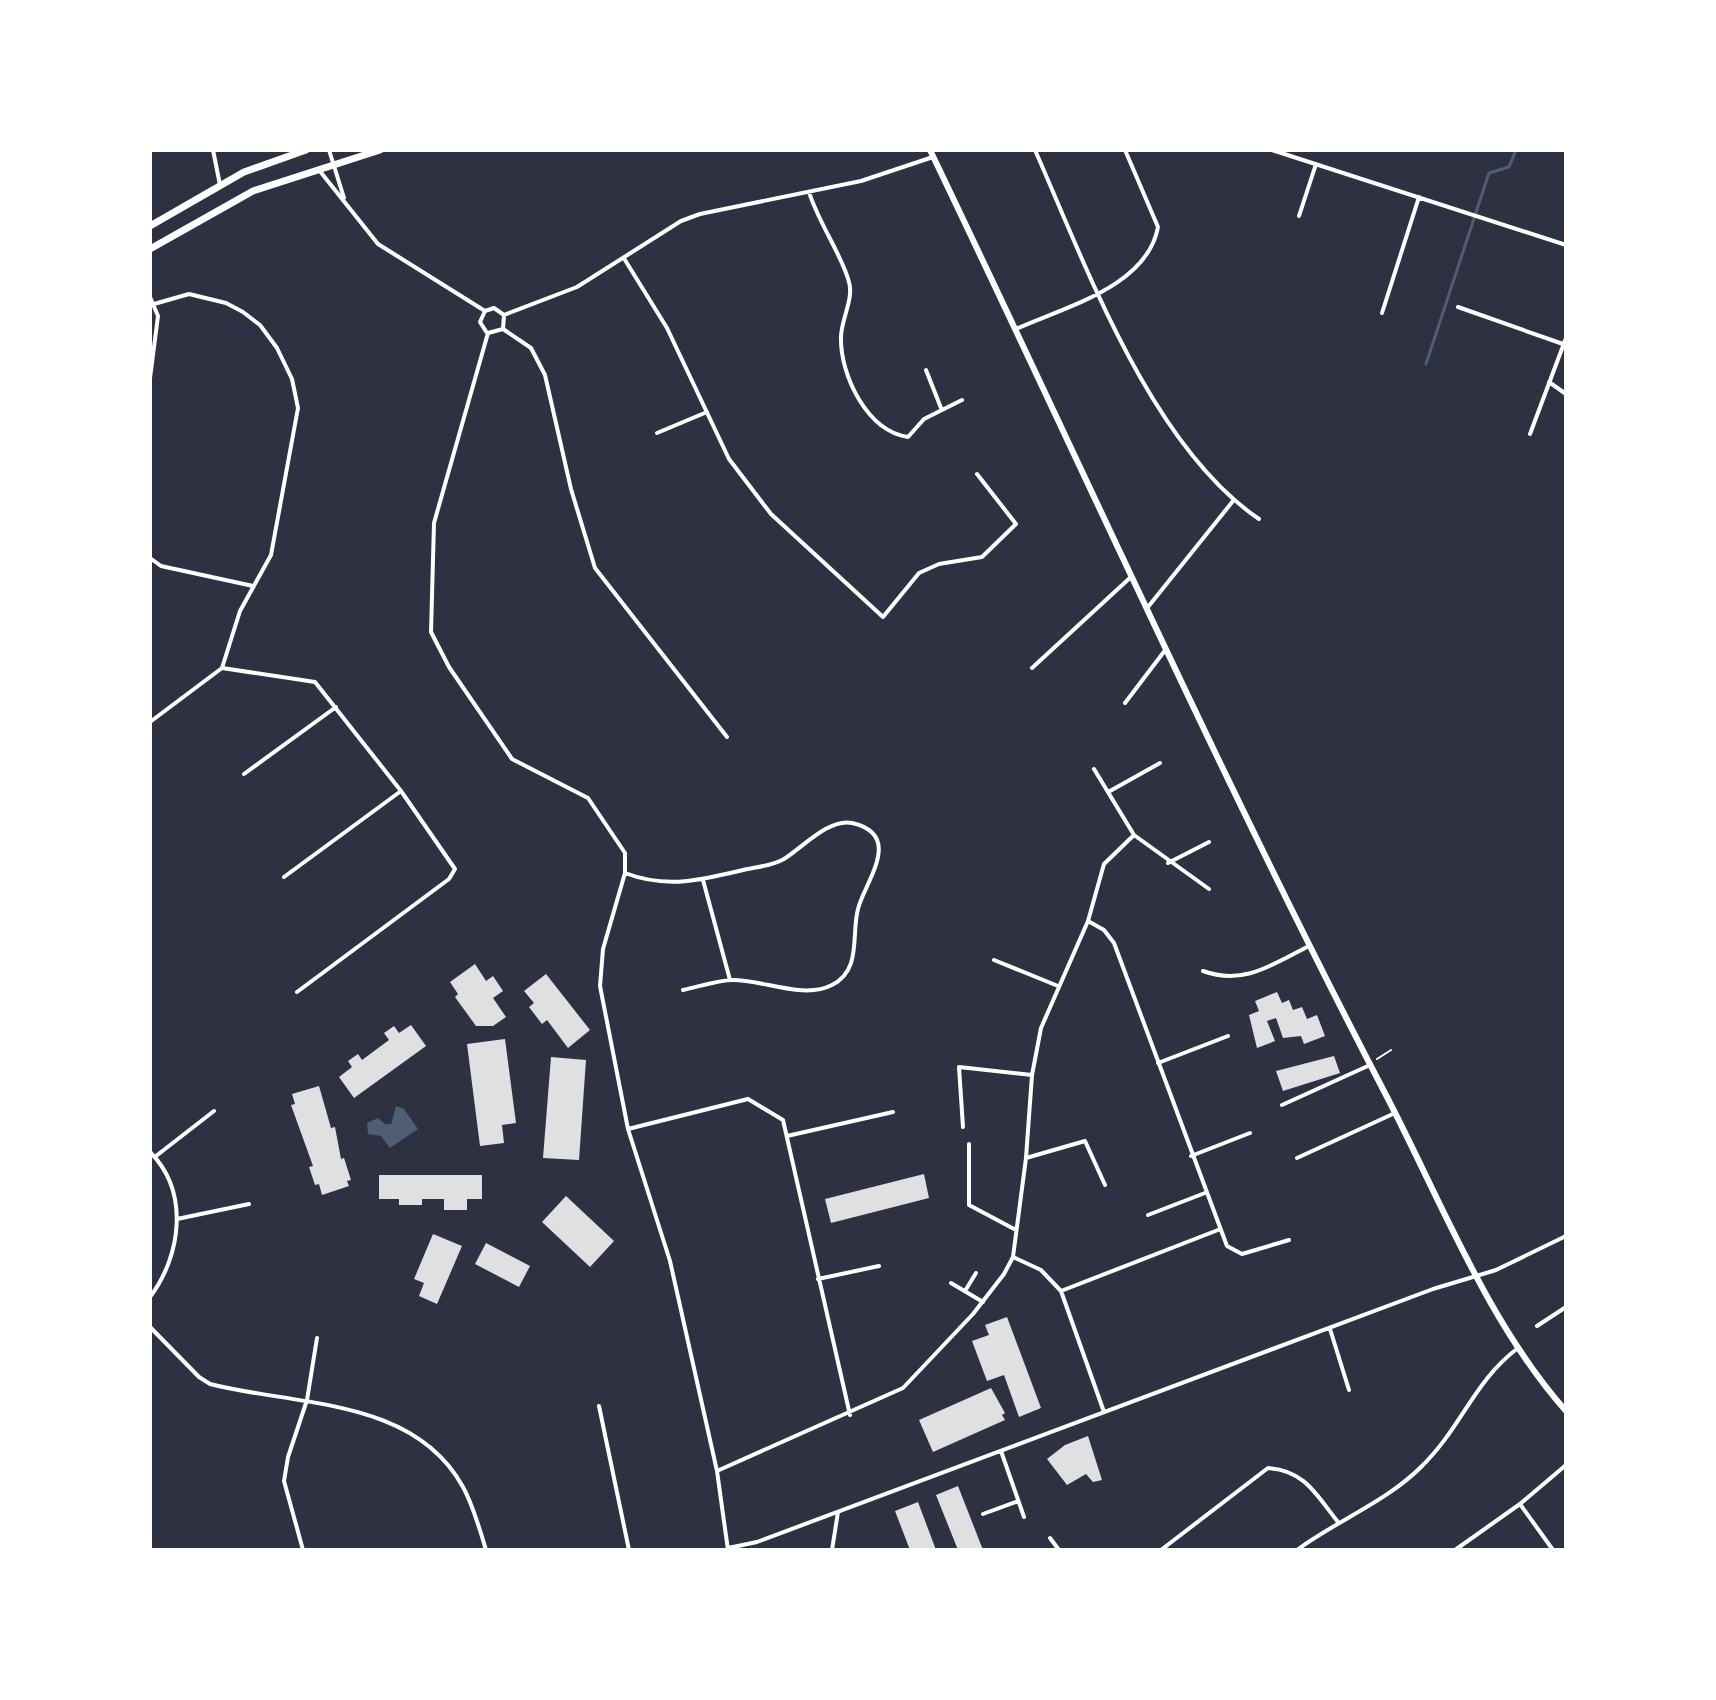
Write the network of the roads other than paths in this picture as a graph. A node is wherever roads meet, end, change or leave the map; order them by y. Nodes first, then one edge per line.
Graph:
1 (213, 150) edge
2 (306, 150) edge
3 (329, 150) edge
4 (380, 150) edge
5 (1035, 150) edge
6 (1125, 150) edge
7 (1272, 150) edge
8 (932, 153) edge
9 (334, 163) junction
10 (1316, 164) junction
11 (317, 168) junction
12 (220, 185) junction
13 (809, 192) junction
14 (1419, 196) junction
15 (345, 201) junction
16 (1299, 216) dead end
17 (150, 226) edge
18 (1566, 245) edge
19 (150, 249) edge
20 (625, 260) junction
21 (1098, 292) junction
22 (150, 297) edge
23 (154, 304) junction
24 (1458, 307) dead end
25 (485, 311) junction
26 (1382, 313) dead end
27 (504, 315) junction
28 (503, 329) junction
29 (1016, 329) junction
30 (488, 333) junction
31 (1566, 338) edge
32 (1563, 344) junction
33 (926, 370) dead end
34 (150, 378) edge
35 (1549, 382) junction
36 (1566, 394) edge
37 (962, 400) dead end
38 (941, 408) junction
39 (707, 412) junction
40 (657, 433) dead end
41 (1530, 434) dead end
42 (977, 474) dead end
43 (1233, 501) junction
44 (1259, 519) dead end
45 (150, 558) edge
46 (1132, 576) junction
47 (253, 586) junction
48 (1148, 607) junction
49 (1167, 647) junction
50 (222, 668) junction
51 (1032, 668) dead end
52 (1125, 703) dead end
53 (336, 707) junction
54 (150, 722) edge
55 (727, 737) dead end
56 (1160, 763) dead end
57 (1094, 769) dead end
58 (244, 774) dead end
59 (401, 791) junction
60 (1110, 791) junction
61 (1134, 835) junction
62 (1209, 842) dead end
63 (1168, 863) junction
64 (625, 873) junction
65 (284, 877) dead end
66 (703, 880) junction
67 (1209, 889) dead end
68 (1088, 921) junction
69 (1309, 946) junction
70 (994, 960) dead end
71 (1203, 971) dead end
72 (730, 980) junction
73 (1058, 986) junction
74 (683, 990) dead end
75 (297, 992) dead end
76 (1228, 1036) dead end
77 (1158, 1063) junction
78 (1370, 1065) junction
79 (1032, 1075) junction
80 (1282, 1105) dead end
81 (214, 1111) dead end
82 (893, 1112) dead end
83 (1395, 1113) junction
84 (963, 1127) dead end
85 (628, 1129) junction
86 (1250, 1133) dead end
87 (787, 1136) junction
88 (969, 1144) dead end
89 (150, 1152) edge
90 (1191, 1156) junction
91 (155, 1157) junction
92 (1026, 1158) junction
93 (1297, 1158) dead end
94 (1105, 1185) dead end
95 (1205, 1193) junction
96 (249, 1204) dead end
97 (1148, 1215) dead end
98 (177, 1219) junction
99 (1016, 1230) junction
100 (1218, 1230) junction
101 (1566, 1236) edge
102 (1289, 1240) dead end
103 (1013, 1257) junction
104 (879, 1266) dead end
105 (976, 1273) dead end
106 (1477, 1275) junction
107 (818, 1279) junction
108 (951, 1283) dead end
109 (965, 1291) junction
110 (1061, 1291) junction
111 (150, 1297) edge
112 (983, 1302) junction
113 (1566, 1307) edge
114 (1537, 1326) dead end
115 (150, 1327) edge
116 (1330, 1329) junction
117 (317, 1338) dead end
118 (1519, 1348) junction
119 (1349, 1390) dead end
120 (307, 1400) junction
121 (599, 1406) dead end
122 (1566, 1411) edge
123 (1104, 1412) junction
124 (850, 1415) junction
125 (1001, 1451) junction
126 (1566, 1465) edge
127 (717, 1471) junction
128 (1018, 1501) junction
129 (1520, 1504) junction
130 (838, 1512) junction
131 (983, 1514) dead end
132 (1024, 1517) dead end
133 (1338, 1522) junction
134 (1050, 1538) dead end
135 (728, 1549) edge
136 (303, 1550) edge
137 (486, 1550) edge
138 (629, 1550) edge
139 (832, 1550) edge
140 (1059, 1550) edge
141 (1161, 1550) edge
142 (1297, 1550) edge
143 (1455, 1550) edge
144 (1553, 1550) edge

1 - 12 street
2 - 12 main road
3 - 9 street
4 - 9 main road
5 - 21 street
6 - 21 street
7 - 10 street
8 - 13 street
8 - 29 main road
9 - 11 main road
9 - 15 street
10 - 14 street
10 - 16 street
11 - 15 street
11 - 19 main road
12 - 17 main road
13 - 20 street
13 - 38 street
14 - 18 street
14 - 26 street
15 - 25 street
20 - 27 street
20 - 39 street
21 - 29 street
21 - 43 street
22 - 23 street
23 - 34 street
23 - 47 street
24 - 32 street
25 - 27 street
25 - 30 street
27 - 28 street
28 - 30 street
28 - 55 street
29 - 46 main road
30 - 64 street
31 - 32 street
32 - 35 street
33 - 38 street
35 - 36 street
35 - 41 street
37 - 38 street
39 - 40 street
39 - 42 street
43 - 44 street
43 - 48 street
45 - 47 street
46 - 48 main road
46 - 51 street
47 - 50 street
48 - 49 main road
49 - 52 street
49 - 69 main road
50 - 53 street
50 - 54 street
53 - 58 street
53 - 59 street
56 - 60 street
57 - 60 street
59 - 65 street
59 - 75 street
60 - 61 street
61 - 63 street
61 - 68 street
62 - 63 street
63 - 67 street
64 - 66 street
64 - 85 street
66 - 72 street
66 - 72 street
68 - 73 street
68 - 77 street
69 - 71 street
69 - 78 main road
70 - 73 street
72 - 74 street
73 - 79 street
76 - 77 street
77 - 90 street
78 - 80 street
78 - 83 main road
79 - 84 street
79 - 92 street
81 - 91 street
82 - 87 street
83 - 93 street
83 - 106 main road
85 - 87 street
85 - 127 street
86 - 90 street
87 - 107 street
88 - 99 street
89 - 91 street
90 - 95 street
91 - 98 street
92 - 94 street
92 - 99 street
95 - 97 street
95 - 100 street
96 - 98 street
98 - 111 street
99 - 103 street
100 - 102 street
100 - 110 street
101 - 106 street
103 - 110 street
103 - 112 street
104 - 107 street
105 - 109 street
106 - 116 street
106 - 118 main road
107 - 124 street
108 - 109 street
109 - 112 street
110 - 123 street
112 - 124 street
113 - 114 street
115 - 120 street
116 - 119 street
116 - 123 street
117 - 120 street
118 - 122 main road
118 - 133 street
120 - 136 street
120 - 137 street
121 - 138 street
123 - 125 street
124 - 127 street
125 - 128 street
125 - 130 street
126 - 129 street
127 - 135 street
128 - 131 street
128 - 132 street
129 - 143 street
129 - 144 street
130 - 135 street
130 - 139 street
133 - 141 street
133 - 142 street
134 - 140 street

